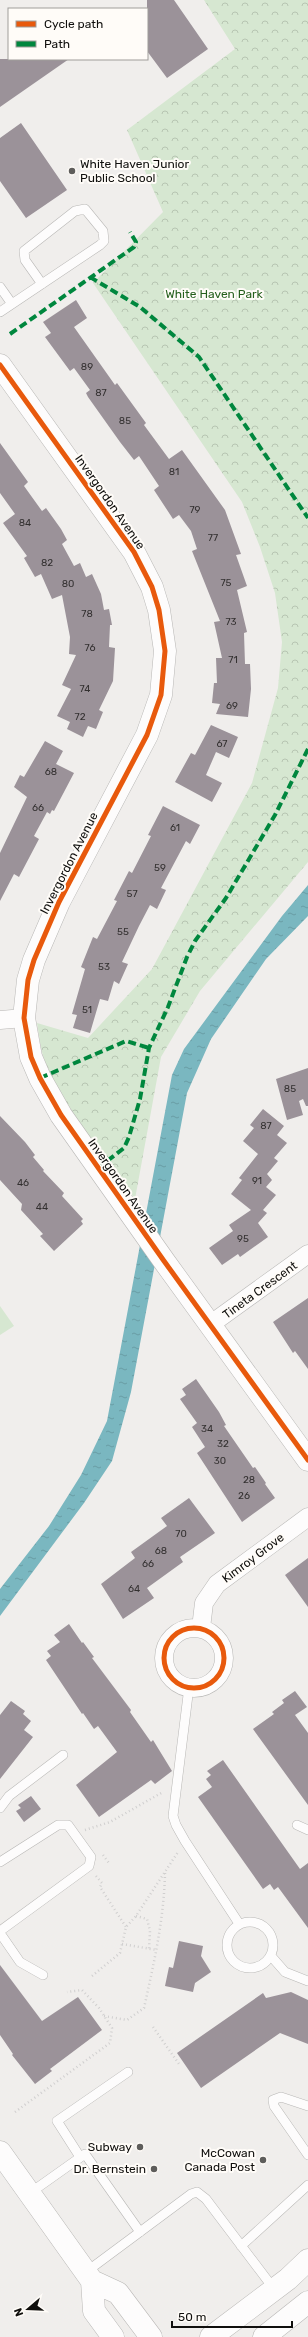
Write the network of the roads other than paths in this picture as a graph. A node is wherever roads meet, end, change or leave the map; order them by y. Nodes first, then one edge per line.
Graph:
1 (42, 284) junction
2 (0, 287) edge
3 (12, 304) junction
4 (0, 312) edge
5 (0, 365) edge
6 (24, 1018) junction
7 (0, 1020) edge
8 (308, 1254) edge
9 (211, 1324) junction
10 (308, 1460) edge
11 (308, 1516) edge
12 (201, 1628) junction
13 (189, 1687) junction
14 (63, 1755) dead end
15 (0, 1808) edge
16 (298, 1825) dead end
17 (308, 1830) edge
18 (0, 1862) edge
19 (238, 1922) junction
20 (0, 1932) edge
21 (271, 1956) junction
22 (43, 1975) dead end
23 (308, 1980) edge
24 (128, 2072) dead end
25 (308, 2106) edge
26 (0, 2152) edge
27 (308, 2155) edge
28 (80, 2157) junction
29 (308, 2185) edge
30 (30, 2193) junction
31 (140, 2232) junction
32 (241, 2246) junction
33 (308, 2260) edge
34 (89, 2277) junction
35 (274, 2289) junction
36 (308, 2302) edge
37 (113, 2337) edge
38 (151, 2337) edge
39 (211, 2337) edge
40 (264, 2337) edge

1 - 1 lane
1 - 3 lane
2 - 3 lane
3 - 4 lane
5 - 6 street, Invergordon Avenue
6 - 7 street
6 - 9 street, Invergordon Avenue
8 - 9 street, Tineta Crescent
9 - 10 street, Invergordon Avenue
11 - 12 street, Kimroy Grove
12 - 13 street
12 - 13 street
13 - 19 lane
14 - 15 lane
16 - 17 lane
18 - 20 lane
19 - 21 lane
19 - 21 lane
20 - 22 lane
21 - 23 lane
24 - 28 lane
25 - 27 lane
26 - 30 street
28 - 30 lane
28 - 31 lane
29 - 32 lane
30 - 34 street
31 - 32 lane
31 - 34 lane
32 - 35 lane
33 - 35 street
34 - 37 street
34 - 38 street
35 - 39 street
36 - 40 street

